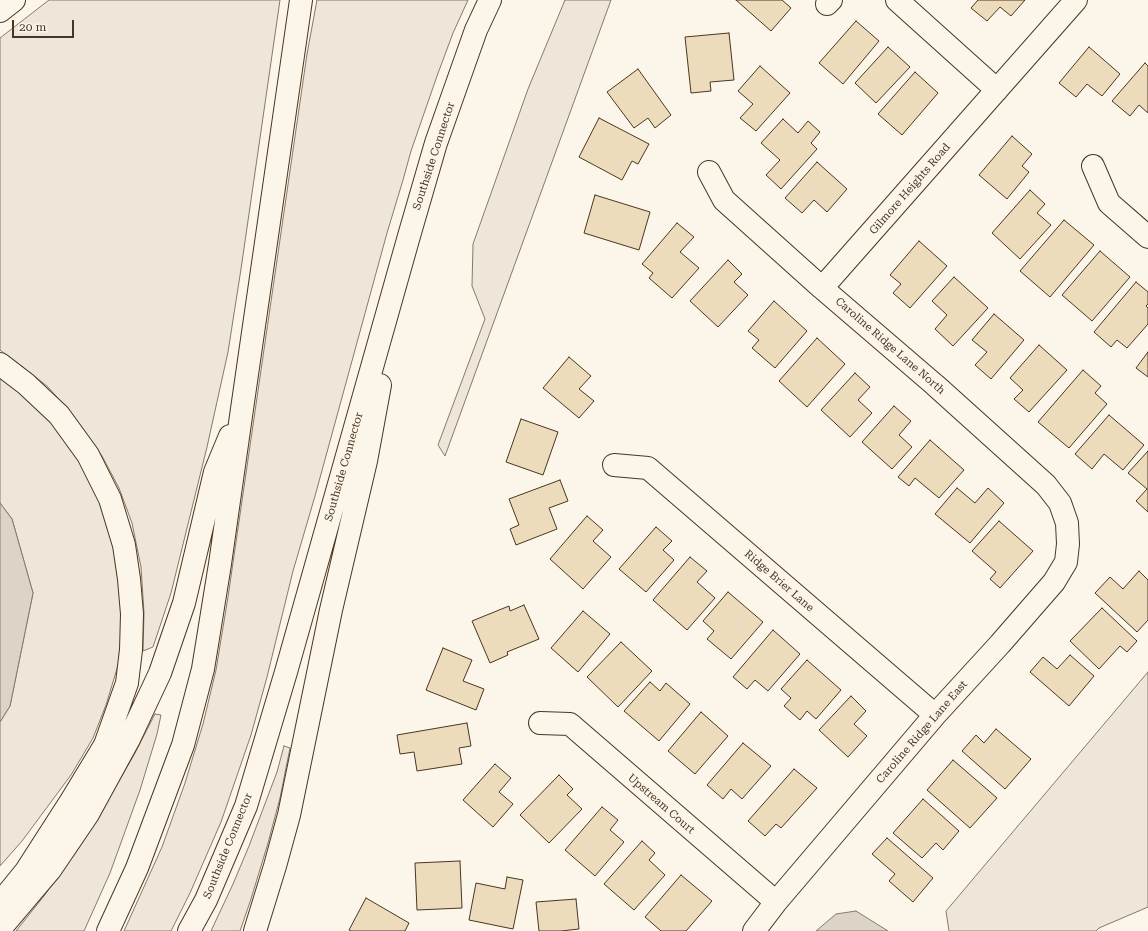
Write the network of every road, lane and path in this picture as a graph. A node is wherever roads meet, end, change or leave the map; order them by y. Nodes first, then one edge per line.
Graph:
1 (14, 0) edge
2 (301, 0) edge
3 (490, 0) edge
4 (896, 0) edge
5 (1076, 0) edge
6 (0, 11) edge
7 (997, 90) junction
8 (1093, 166) dead end
9 (709, 172) dead end
10 (409, 236) junction
11 (1148, 237) edge
12 (822, 288) junction
13 (0, 364) edge
14 (242, 410) junction
15 (614, 465) dead end
16 (1067, 523) joint
17 (935, 715) junction
18 (540, 723) dead end
19 (71, 801) junction
20 (0, 880) edge
21 (776, 902) junction
22 (0, 903) edge
23 (0, 929) edge
24 (108, 931) edge
25 (189, 931) edge
26 (255, 931) edge
27 (754, 931) edge

1 - 6 main road
2 - 14 main road
3 - 10 main road, Southside Connector
4 - 7 main road
5 - 7 main road, Gilmore Heights Road
7 - 12 main road, Gilmore Heights Road
8 - 11 main road
9 - 12 main road, Caroline Ridge Lane North
10 - 25 main road, Southside Connector
10 - 26 main road
12 - 16 main road, Caroline Ridge Lane North
13 - 19 main road
14 - 23 main road
14 - 24 main road
15 - 17 main road, Ridge Brier Lane
16 - 17 main road, Caroline Ridge Lane East
17 - 21 main road, Caroline Ridge Lane East
18 - 21 main road, Upstream Court
19 - 20 main road
19 - 22 main road
21 - 27 main road, Caroline Ridge Lane East

